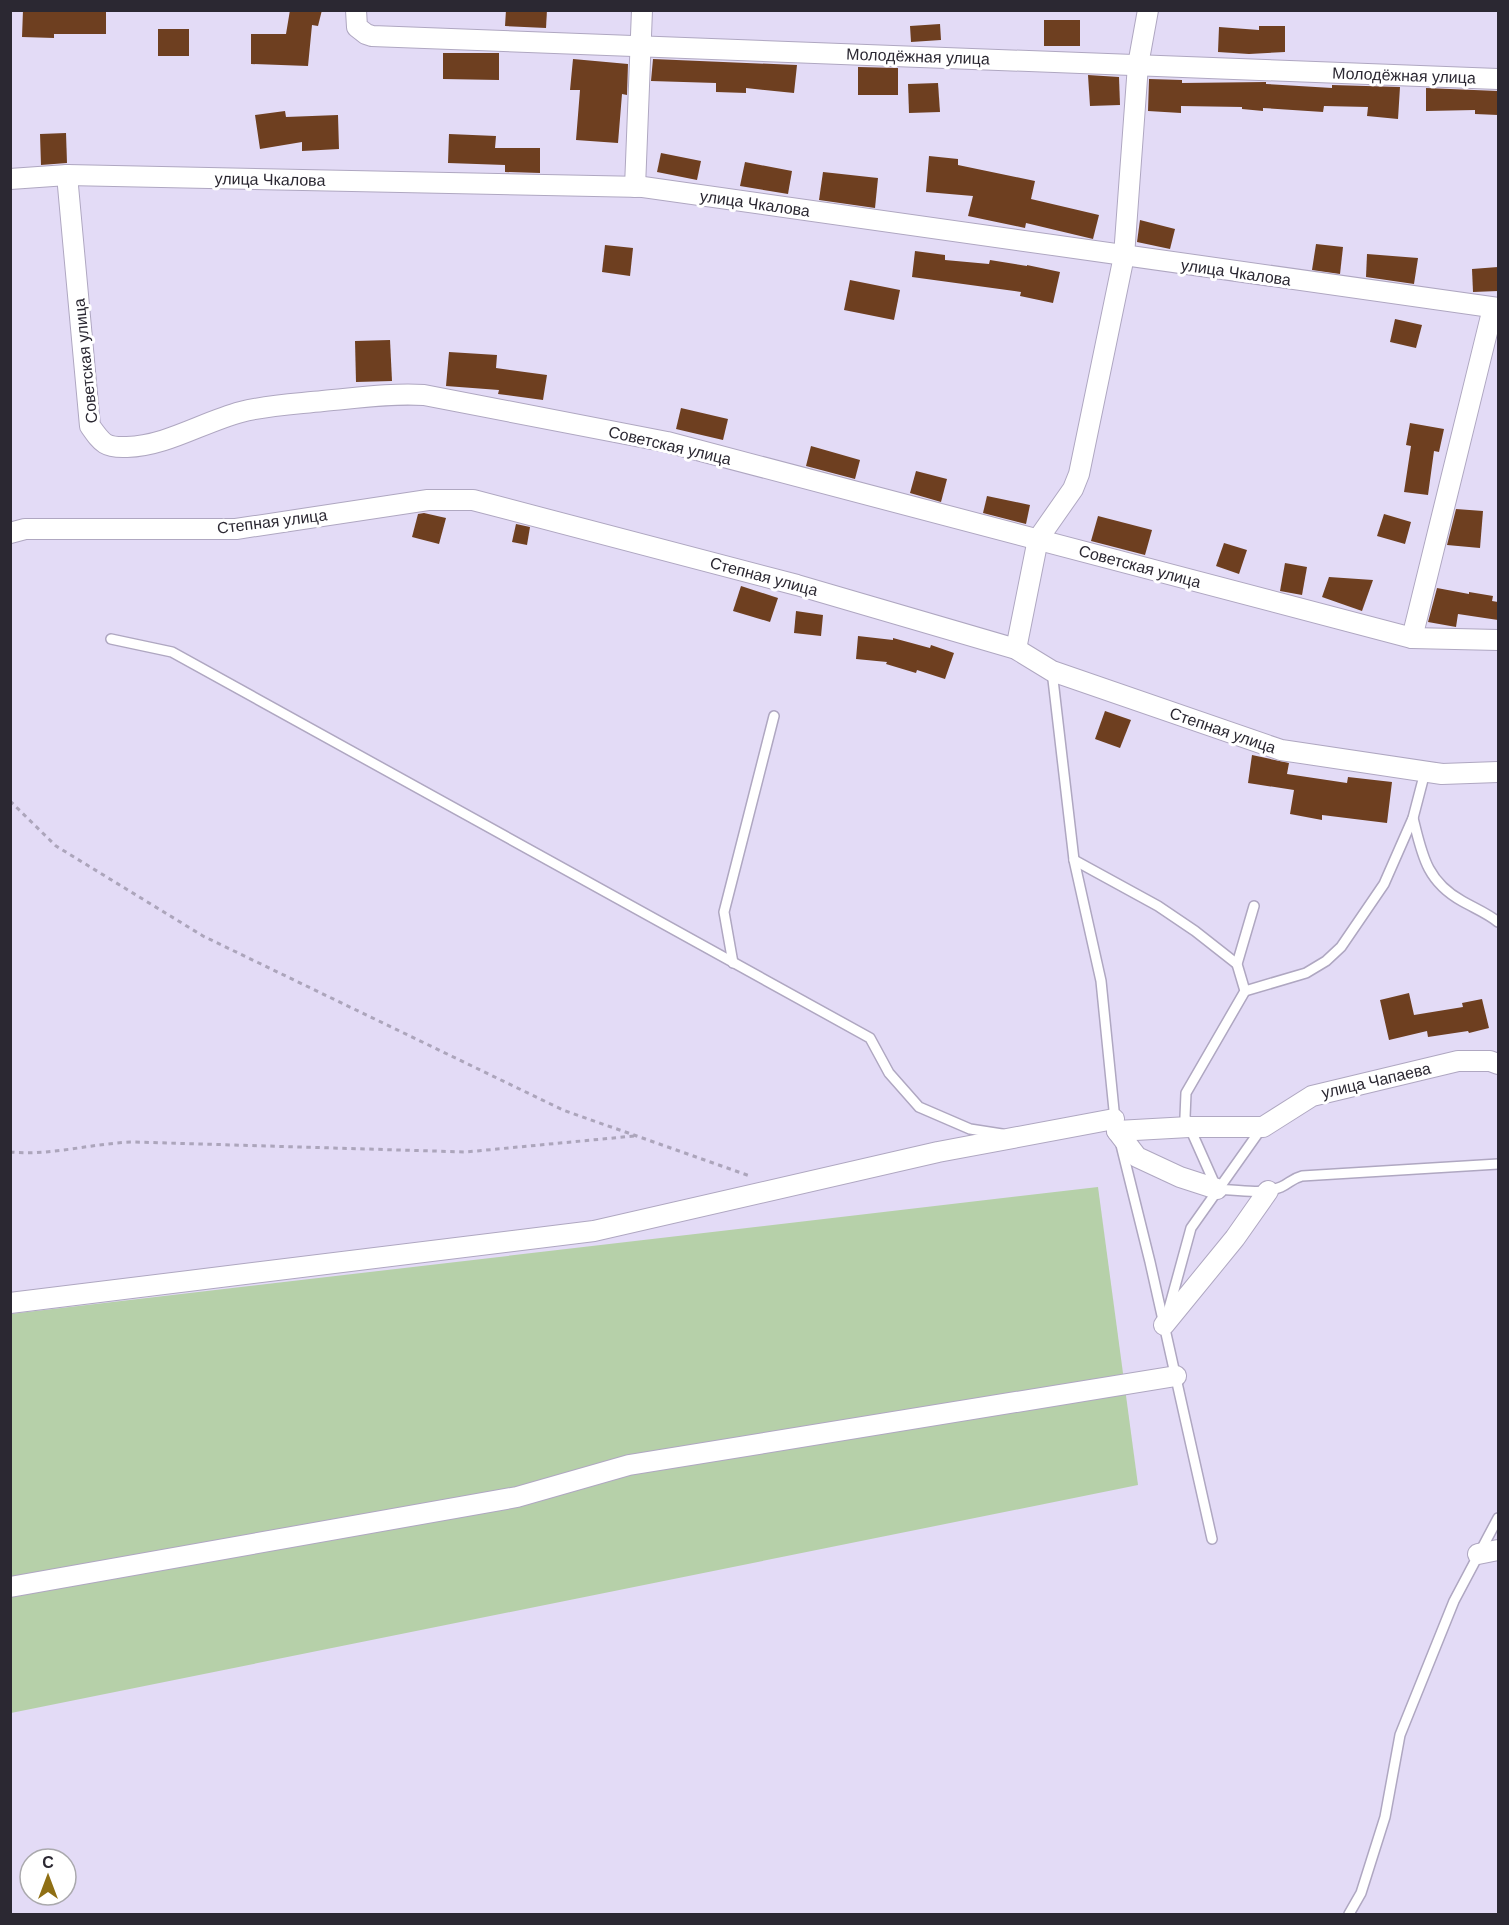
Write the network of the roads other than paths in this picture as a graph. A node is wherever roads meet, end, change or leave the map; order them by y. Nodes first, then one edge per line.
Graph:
1 (356, 10) edge
2 (642, 10) edge
3 (1148, 10) edge
4 (640, 45) junction
5 (1138, 65) junction
6 (1498, 79) edge
7 (67, 175) junction
8 (10, 179) edge
9 (635, 187) junction
10 (1124, 255) junction
11 (1496, 308) edge
12 (10, 533) edge
13 (1038, 539) junction
14 (1412, 638) junction
15 (111, 639) dead end
16 (1498, 640) edge
17 (1016, 649) junction
18 (1052, 671) junction
19 (774, 716) dead end
20 (1425, 772) junction
21 (1498, 772) edge
22 (1413, 818) junction
23 (1074, 860) junction
24 (1254, 906) dead end
25 (1498, 922) edge
26 (733, 963) junction
27 (1237, 964) junction
28 (1245, 991) junction
29 (1498, 1064) edge
30 (1116, 1125) junction
31 (1189, 1127) junction
32 (1263, 1127) junction
33 (1017, 1137) junction
34 (1498, 1164) edge
35 (1217, 1189) junction
36 (1268, 1191) junction
37 (10, 1303) edge
38 (1164, 1325) junction
39 (1176, 1376) junction
40 (1498, 1518) edge
41 (1212, 1539) dead end
42 (1498, 1550) edge
43 (1478, 1554) junction
44 (10, 1587) edge
45 (1349, 1914) edge

1 - 4 street, Молодёжная улица
2 - 4 street
3 - 5 street
4 - 5 street, Молодёжная улица
4 - 9 street
5 - 6 street, Молодёжная улица
5 - 10 street
7 - 8 street, улица Чкалова
7 - 9 street, улица Чкалова
7 - 13 street, Советская улица
9 - 10 street, улица Чкалова
10 - 11 street, улица Чкалова
10 - 13 street
11 - 14 street, улица Чкалова
12 - 17 street, Степная улица
13 - 14 street, Советская улица
13 - 17 street
14 - 16 street, Советская улица
15 - 26 lane
17 - 18 street, Степная улица
18 - 20 street, Степная улица
18 - 23 lane
19 - 26 lane
20 - 21 street, Степная улица
20 - 22 lane
22 - 25 lane
22 - 28 lane
23 - 27 lane
23 - 30 lane
24 - 27 lane
26 - 33 lane
27 - 28 lane
28 - 31 lane
29 - 32 street, улица Чапаева
30 - 31 street
30 - 33 street
30 - 35 street
30 - 38 lane
31 - 32 street
31 - 35 lane
32 - 35 lane
33 - 37 street
34 - 36 lane
35 - 36 lane
35 - 38 lane
36 - 38 street
38 - 39 lane
39 - 41 lane
39 - 44 street
40 - 43 lane
42 - 43 street
43 - 45 lane

